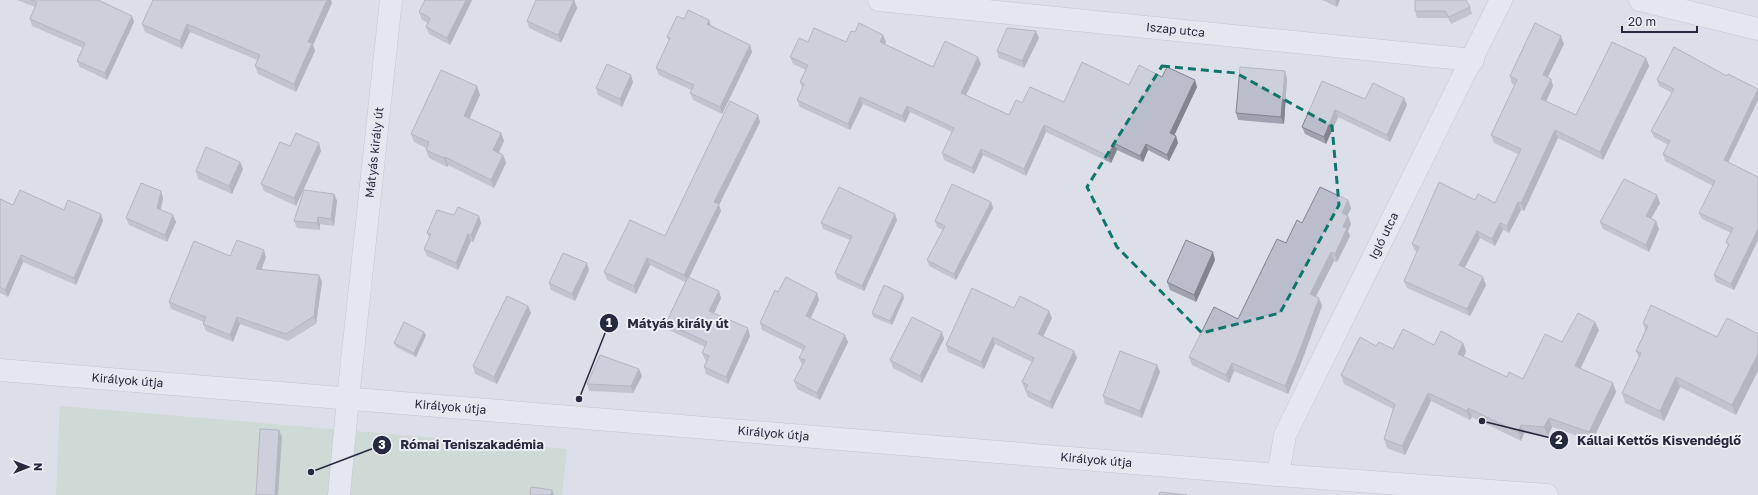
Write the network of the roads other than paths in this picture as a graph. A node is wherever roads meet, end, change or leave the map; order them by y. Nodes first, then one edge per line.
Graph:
1 (391, 0) edge
2 (879, 0) edge
3 (1502, 0) edge
4 (1640, 0) edge
5 (1758, 29) edge
6 (1472, 60) junction
7 (0, 370) edge
8 (348, 398) junction
9 (1278, 475) junction
10 (339, 495) edge
11 (1547, 495) edge

1 - 8 street, Mátyás király út
2 - 6 street, Iszap utca
3 - 6 street, Igló utca
4 - 5 street
6 - 9 street, Igló utca
7 - 8 street, Királyok útja
8 - 9 street, Királyok útja
8 - 10 street, Mátyás király út
9 - 11 street, Királyok útja

